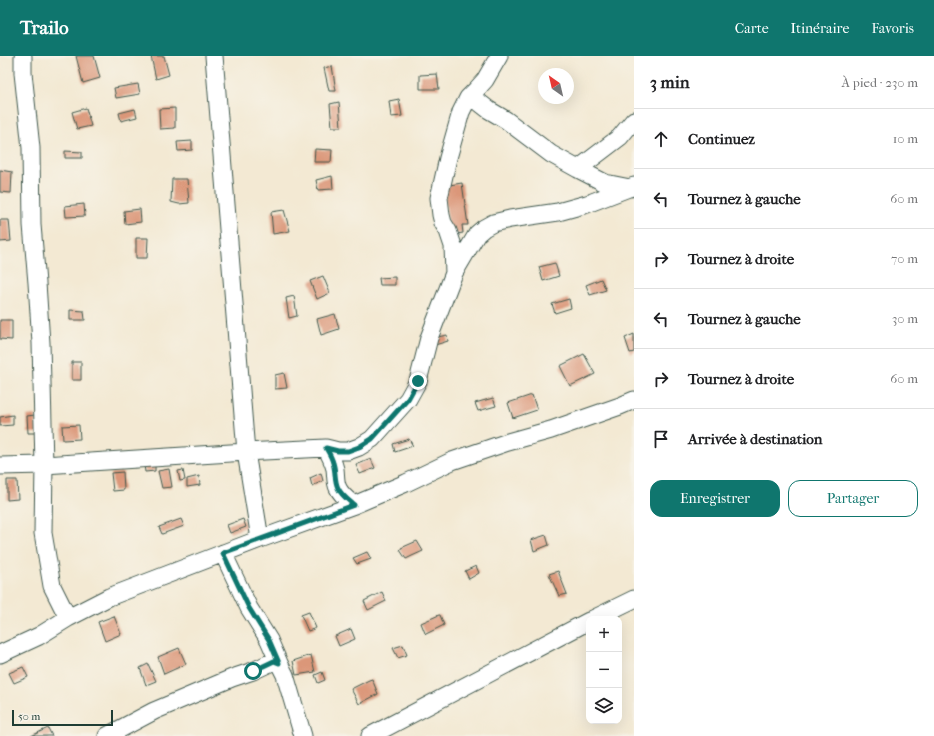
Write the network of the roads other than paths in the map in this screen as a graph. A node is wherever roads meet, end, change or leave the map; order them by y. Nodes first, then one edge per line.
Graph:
1 (23, 56) edge
2 (214, 56) edge
3 (499, 56) edge
4 (468, 98) junction
5 (634, 120) edge
6 (578, 169) junction
7 (632, 187) edge
8 (608, 189) junction
9 (454, 273) junction
10 (634, 400) edge
11 (326, 448) junction
12 (246, 452) junction
13 (44, 465) junction
14 (0, 466) edge
15 (354, 505) junction
16 (260, 539) junction
17 (223, 553) junction
18 (634, 599) edge
19 (599, 616) edge
20 (68, 618) junction
21 (586, 623) edge
22 (0, 654) edge
23 (279, 663) junction
24 (107, 736) edge
25 (303, 736) edge
26 (370, 736) edge

1 - 13 street
2 - 12 street
3 - 4 street
4 - 6 street
4 - 9 street
5 - 6 street
6 - 8 street
7 - 8 street
8 - 9 street
9 - 11 street
10 - 15 street
11 - 12 street
11 - 15 street
12 - 13 street
12 - 16 street
13 - 14 street
13 - 20 street
15 - 16 street
16 - 17 street
17 - 20 street
17 - 23 street
18 - 19 street
20 - 22 street
21 - 26 street
23 - 24 street
23 - 25 street

